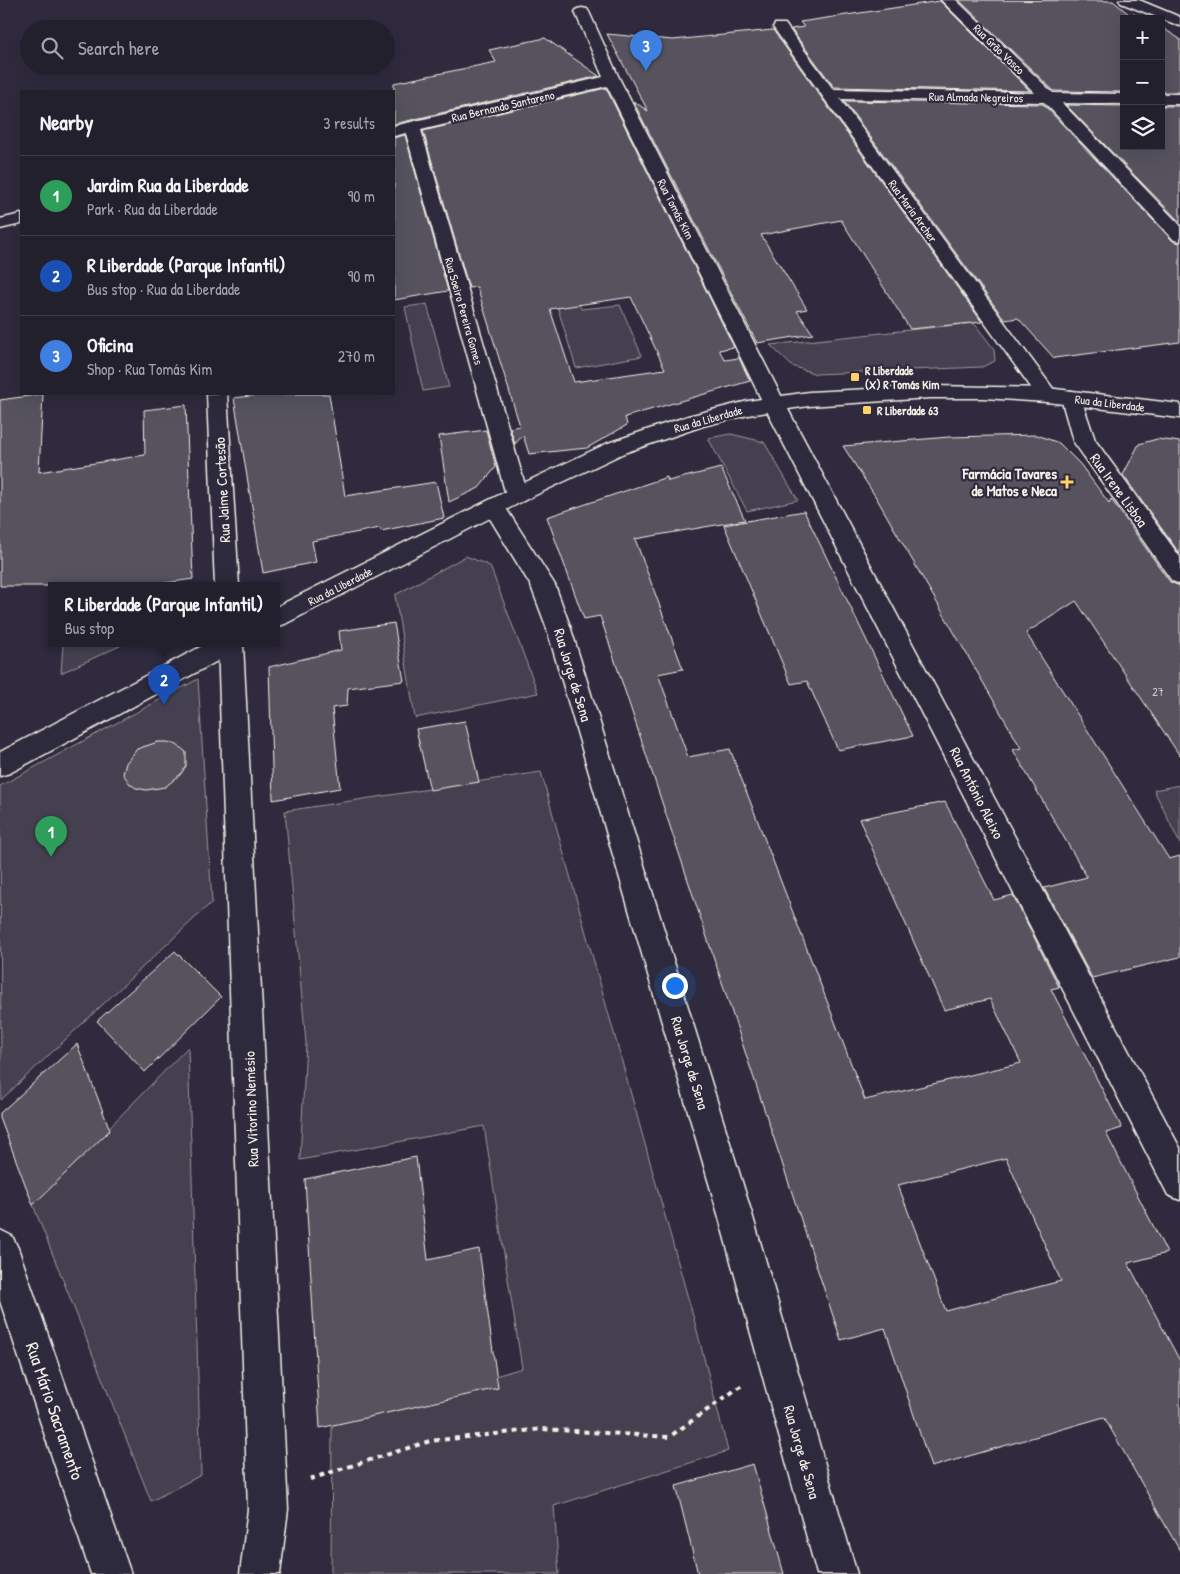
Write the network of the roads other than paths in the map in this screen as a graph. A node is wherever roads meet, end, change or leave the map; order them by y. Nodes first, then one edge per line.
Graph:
1 (948, 0) edge
2 (1126, 0) edge
3 (582, 12) dead end
4 (1174, 19) edge
5 (780, 27) dead end
6 (1180, 28) edge
7 (612, 80) junction
8 (829, 94) junction
9 (1050, 98) junction
10 (1120, 99) edge
11 (1165, 99) edge
12 (1180, 100) edge
13 (403, 129) edge
14 (20, 219) edge
15 (0, 224) edge
16 (1180, 236) edge
17 (217, 395) edge
18 (1047, 395) junction
19 (1071, 398) junction
20 (774, 403) junction
21 (1180, 411) edge
22 (505, 501) junction
23 (1180, 575) edge
24 (227, 582) edge
25 (280, 616) edge
26 (223, 647) edge
27 (229, 647) edge
28 (0, 765) edge
29 (1180, 1183) edge
30 (0, 1248) edge
31 (111, 1574) edge
32 (260, 1574) edge
33 (837, 1574) edge

1 - 9 street, Rua Grão Vasco
2 - 4 street
3 - 7 street, Rua Tomás Kim
4 - 6 street
5 - 8 street, Rua Maria Archer
7 - 13 street, Rua Bernando Santareno
7 - 20 street, Rua Tomás Kim
8 - 9 street, Rua Almada Negreiros
8 - 18 street, Rua Maria Archer
9 - 10 street, Rua Almada Negreiros
9 - 16 street, Rua Grão Vasco
11 - 12 street
13 - 22 street, Rua Soeiro Pereira Gomes
14 - 15 street
17 - 24 street, Rua Jaime Cortesão
18 - 19 street, Rua da Liberdade
18 - 20 street, Rua da Liberdade
19 - 21 street, Rua da Liberdade
19 - 23 street, Rua Irene Lisboa
20 - 22 street, Rua da Liberdade
20 - 29 street, Rua António Aleixo
22 - 25 street, Rua da Liberdade
22 - 33 street, Rua Jorge de Sena
26 - 28 street
27 - 32 street, Rua Vitorino Nemésio
30 - 31 street, Rua Mário Sacramento

